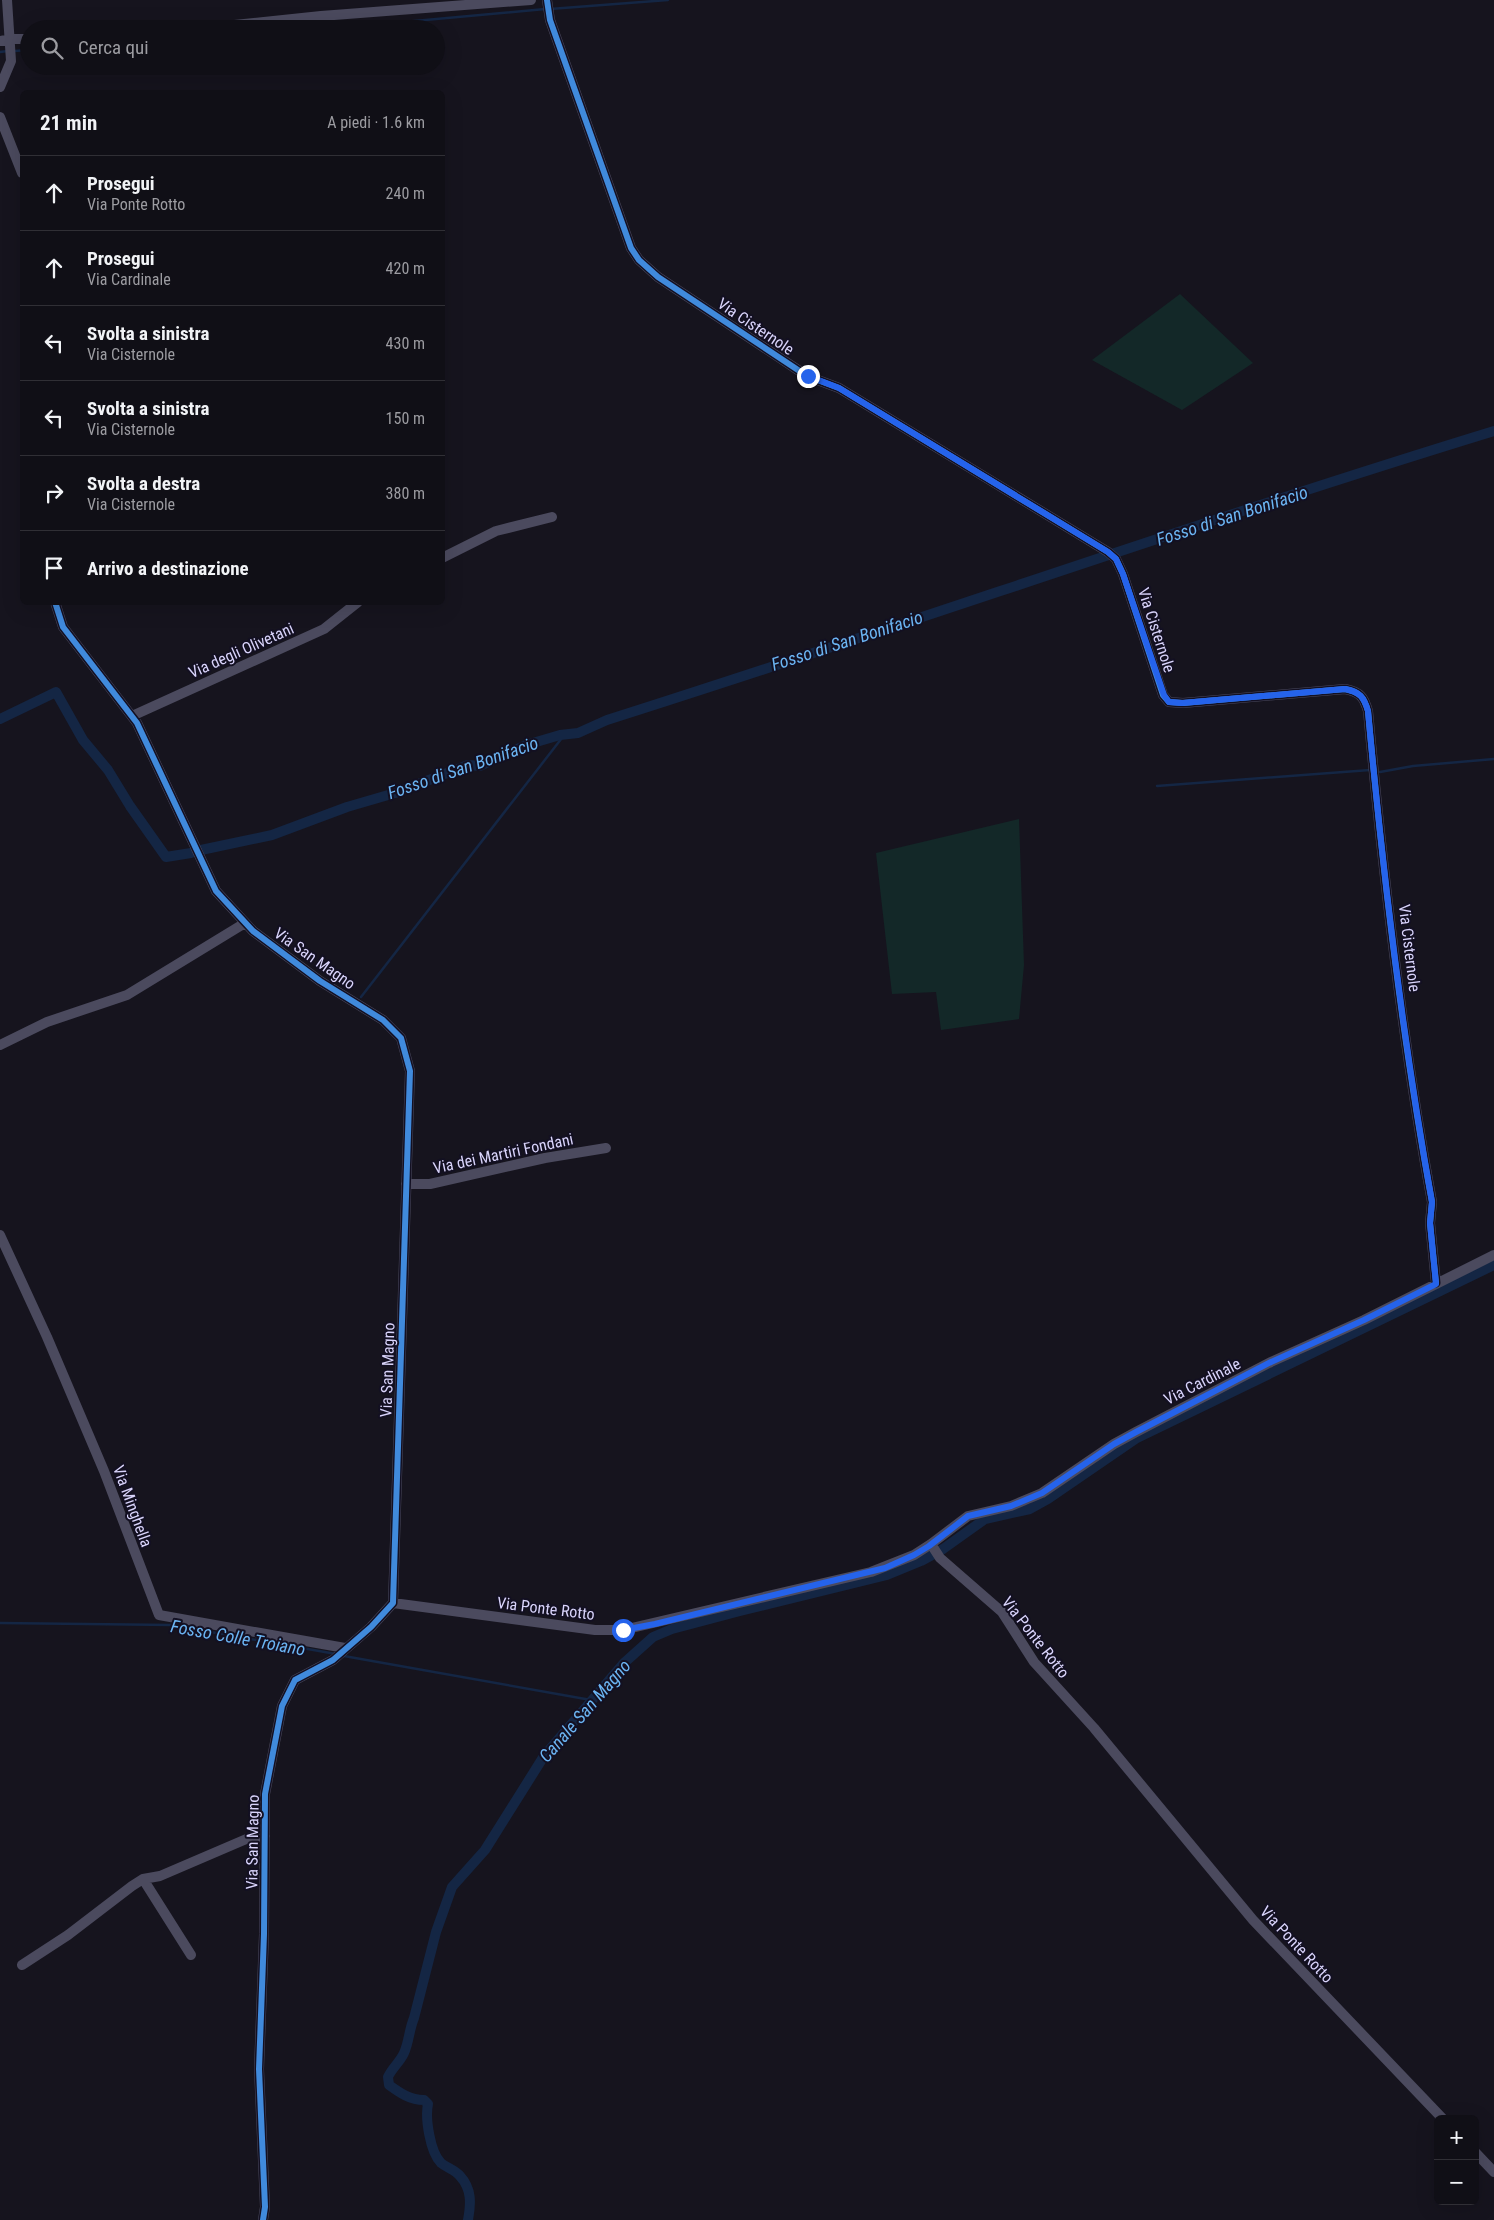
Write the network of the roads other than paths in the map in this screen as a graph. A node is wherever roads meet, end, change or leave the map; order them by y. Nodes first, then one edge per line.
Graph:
1 (7, 0) edge
2 (531, 0) edge
3 (547, 6) edge
4 (282, 20) edge
5 (20, 40) edge
6 (6, 41) edge
7 (0, 87) edge
8 (0, 117) edge
9 (20, 168) edge
10 (552, 517) dead end
11 (445, 556) edge
12 (56, 605) edge
13 (354, 605) edge
14 (132, 716) junction
15 (245, 922) junction
16 (0, 1045) edge
17 (606, 1148) dead end
18 (406, 1184) junction
19 (0, 1235) edge
20 (1494, 1255) edge
21 (1436, 1284) junction
22 (935, 1549) junction
23 (393, 1603) junction
24 (343, 1650) junction
25 (265, 1836) junction
26 (143, 1878) junction
27 (191, 1955) dead end
28 (22, 1965) dead end
29 (1439, 2115) edge
30 (1479, 2156) edge
31 (1494, 2172) edge
32 (263, 2220) edge

1 - 6 street
2 - 4 street
3 - 21 street, Via Cisternole
5 - 6 street
6 - 7 street
8 - 9 street
10 - 11 street
12 - 14 street, Via San Magno
13 - 14 street, Via degli Olivetani
14 - 15 street, Via San Magno
15 - 16 street
15 - 18 street, Via San Magno
17 - 18 street, Via dei Martiri Fondani
18 - 23 street, Via San Magno
19 - 24 street, Via Minghella
20 - 21 street, Via Cardinale
21 - 22 street, Via Cardinale
22 - 23 street, Via Ponte Rotto
22 - 29 street, Via Ponte Rotto
23 - 24 street, Via San Magno
24 - 25 street, Via San Magno
25 - 26 street
25 - 32 street, Via San Magno
26 - 27 street
26 - 28 street
30 - 31 street

